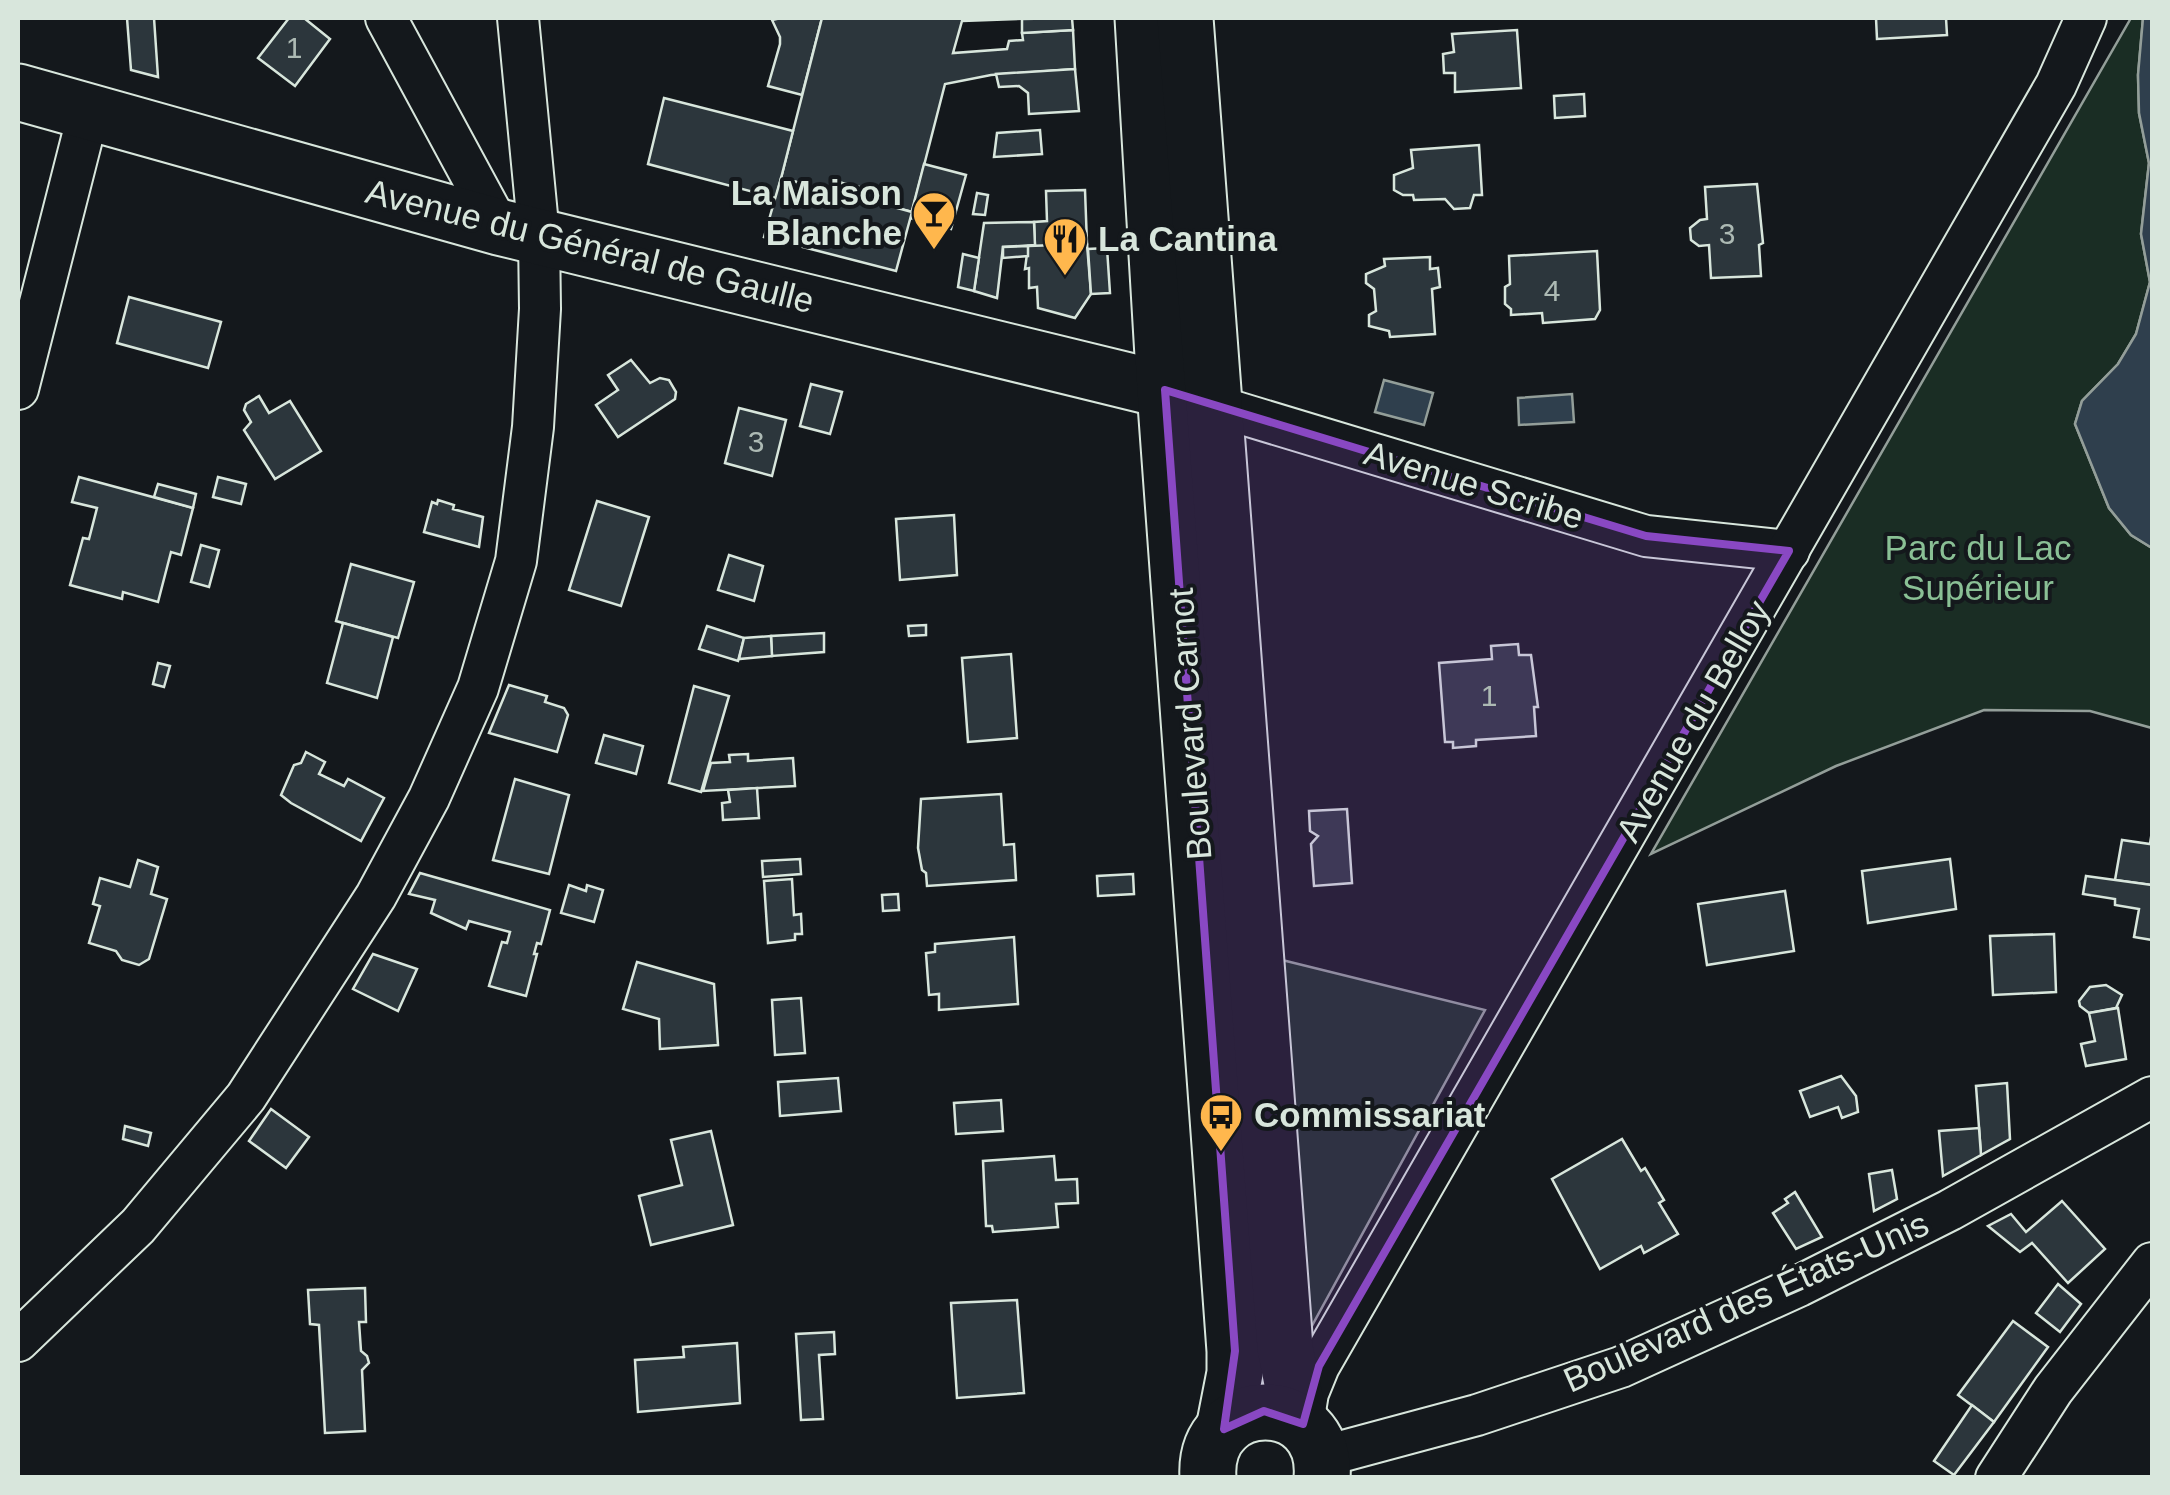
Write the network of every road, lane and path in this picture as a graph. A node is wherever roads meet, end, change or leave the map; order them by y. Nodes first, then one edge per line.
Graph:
1 (386, 18) edge
2 (518, 18) edge
3 (1143, 18) edge
4 (1185, 18) edge
5 (2086, 18) edge
6 (18, 92) edge
7 (89, 111) junction
8 (519, 232) junction
9 (18, 390) edge
10 (1190, 398) junction
11 (1789, 551) junction
12 (2152, 1097) edge
13 (2152, 1262) edge
14 (18, 1341) edge
15 (1311, 1445) edge
16 (1208, 1464) edge
17 (1996, 1478) edge

1 - 8 street
2 - 8 street
3 - 10 main road, Boulevard Carnot
4 - 10 main road, Boulevard Carnot
5 - 11 street, Avenue du Belloy
6 - 7 main road, Avenue du Général de Gaulle
7 - 8 main road, Avenue du Général de Gaulle
7 - 9 street
8 - 10 main road, Avenue du Général de Gaulle
8 - 14 street
10 - 11 street, Avenue Scribe
10 - 15 main road, Boulevard Carnot
10 - 16 main road, Boulevard Carnot
11 - 15 street, Avenue du Belloy
12 - 15 street, Boulevard des États-Unis
13 - 17 street
15 - 16 main road

